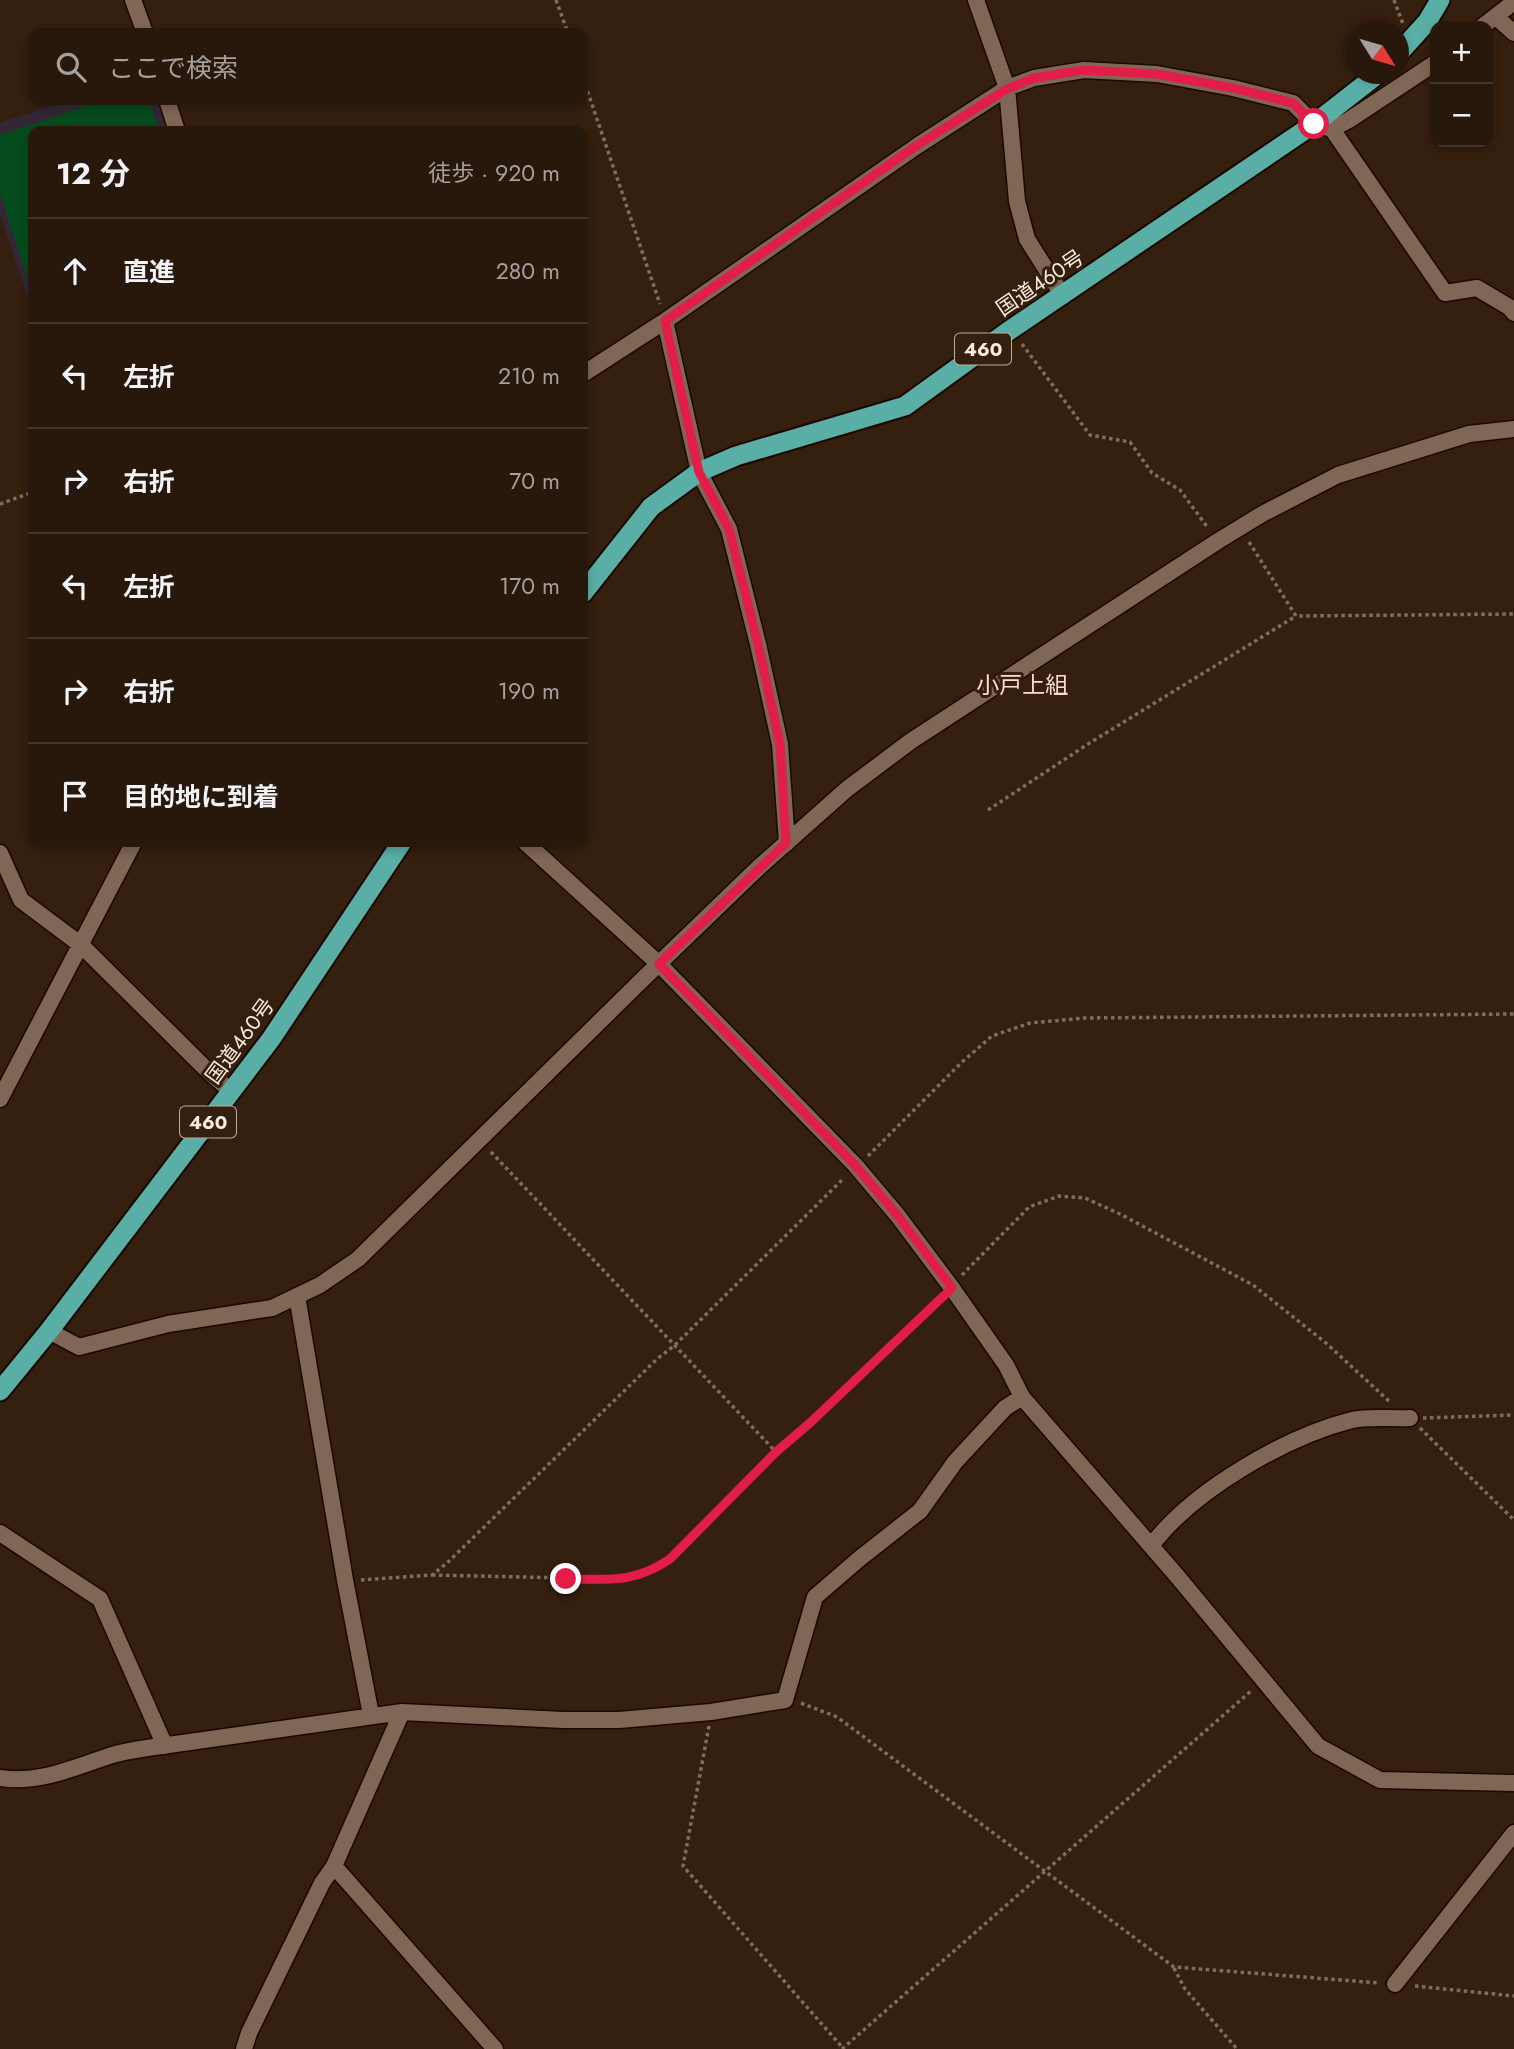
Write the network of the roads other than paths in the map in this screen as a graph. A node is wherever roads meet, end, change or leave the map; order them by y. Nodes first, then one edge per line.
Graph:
1 (133, 0) edge
2 (976, 0) edge
3 (1440, 0) edge
4 (1514, 2) edge
5 (1490, 21) edge
6 (1493, 22) edge
7 (143, 28) edge
8 (1514, 33) edge
9 (1409, 42) edge
10 (1430, 66) edge
11 (1367, 84) edge
12 (1007, 89) junction
13 (169, 105) edge
14 (175, 126) edge
15 (1323, 126) junction
16 (1063, 296) junction
17 (1514, 313) edge
18 (665, 321) junction
19 (588, 370) edge
20 (1514, 429) edge
21 (699, 472) junction
22 (588, 587) edge
23 (786, 843) junction
24 (131, 847) edge
25 (399, 847) edge
26 (530, 847) edge
27 (0, 853) edge
28 (81, 945) junction
29 (659, 964) junction
30 (231, 1091) junction
31 (0, 1098) edge
32 (297, 1296) junction
33 (49, 1331) junction
34 (0, 1391) edge
35 (1022, 1396) junction
36 (1410, 1418) road end
37 (0, 1534) edge
38 (1150, 1546) junction
39 (402, 1712) junction
40 (371, 1715) junction
41 (164, 1746) junction
42 (0, 1778) edge
43 (1514, 1783) edge
44 (1514, 1833) edge
45 (334, 1866) junction
46 (1395, 1984) road end
47 (244, 2049) edge
48 (495, 2049) edge

1 - 7 street
2 - 12 street
3 - 9 highway
4 - 5 street
6 - 8 street
10 - 15 street
11 - 15 highway, 国道460号 / 460
12 - 15 street
12 - 16 street
12 - 18 street
13 - 14 street
15 - 16 highway, 国道460号 / 460
15 - 17 street
16 - 21 highway, 国道460号 / 460
18 - 19 street
18 - 21 street
20 - 23 street
21 - 22 highway, 国道460号 / 460
21 - 23 street
23 - 29 street
24 - 28 street
25 - 30 highway, 国道460号 / 460
26 - 29 street
27 - 28 street
28 - 30 street
28 - 31 street
29 - 32 street
29 - 35 street
30 - 33 highway, 国道460号 / 460
32 - 33 street
32 - 40 street
33 - 34 highway, 国道460号 / 460
35 - 38 street
35 - 39 street
36 - 38 street
37 - 41 street
38 - 43 street
39 - 40 street
39 - 45 street
40 - 41 street
41 - 42 street
44 - 46 street
45 - 47 street
45 - 48 street

